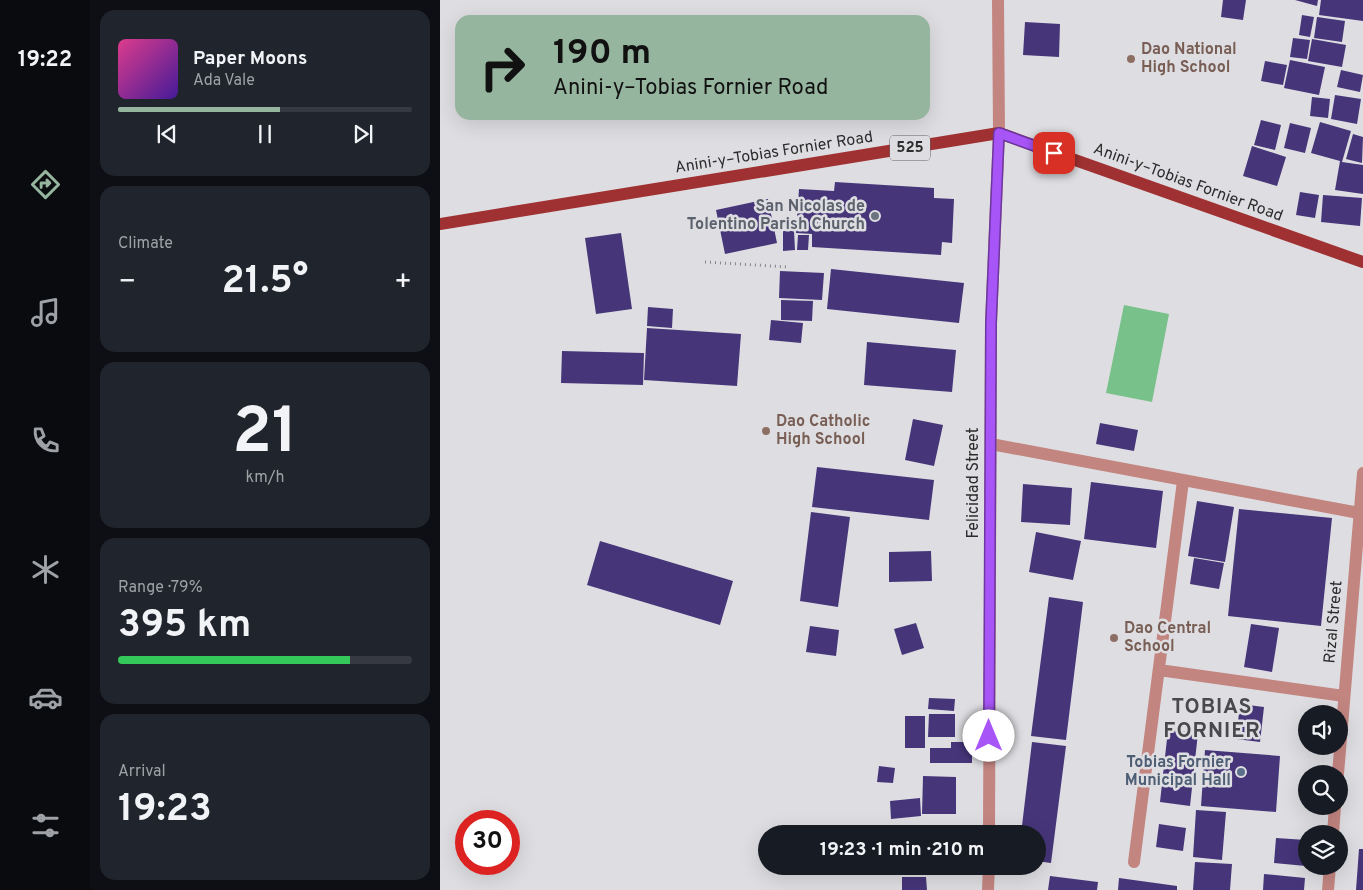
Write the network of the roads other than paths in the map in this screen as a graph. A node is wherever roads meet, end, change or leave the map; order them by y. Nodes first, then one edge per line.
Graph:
1 (998, 0) edge
2 (999, 133) junction
3 (440, 224) edge
4 (1363, 262) edge
5 (991, 444) junction
6 (1363, 473) edge
7 (1183, 481) junction
8 (1359, 513) junction
9 (1159, 670) junction
10 (1344, 696) junction
11 (1339, 765) edge
12 (989, 825) edge
13 (1134, 862) dead end
14 (989, 875) edge
15 (1329, 875) edge
16 (988, 890) edge
17 (1328, 890) edge

1 - 2 street, Felicidad Street
2 - 3 main road, Anini-y–Tobias Fornier Road / 525
2 - 4 main road, Anini-y–Tobias Fornier Road / 525
2 - 5 street, Felicidad Street
5 - 7 street
5 - 12 street, Felicidad Street
6 - 8 street, Rizal Street
7 - 8 street
7 - 9 street
8 - 10 street, Rizal Street
9 - 10 street
9 - 13 street
10 - 11 street, Rizal Street
14 - 16 street
15 - 17 street

